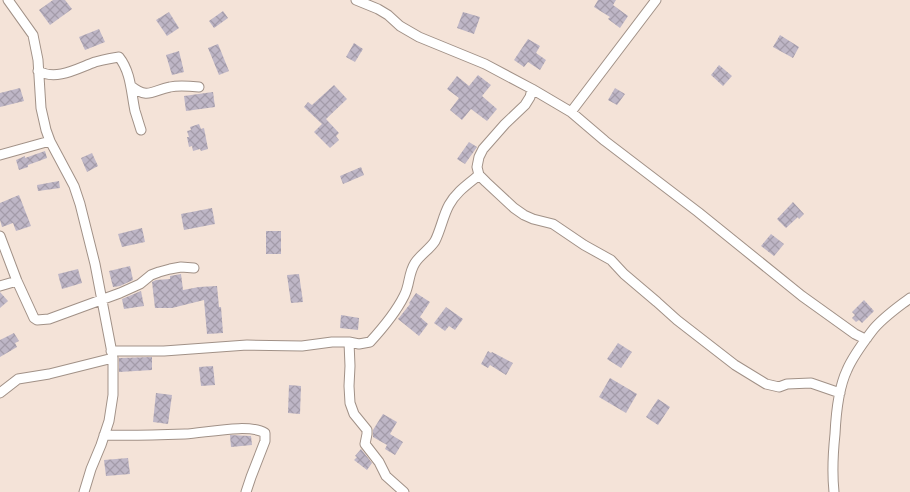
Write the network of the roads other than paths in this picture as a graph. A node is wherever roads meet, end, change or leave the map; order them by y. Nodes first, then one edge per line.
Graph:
1 (8, 0) edge
2 (356, 0) edge
3 (656, 0) edge
4 (368, 2) edge
5 (38, 71) junction
6 (131, 86) junction
7 (199, 87) dead end
8 (532, 89) junction
9 (571, 112) junction
10 (141, 130) dead end
11 (50, 141) junction
12 (0, 155) edge
13 (479, 175) junction
14 (0, 236) edge
15 (194, 268) dead end
16 (17, 281) junction
17 (0, 286) edge
18 (910, 298) edge
19 (102, 299) junction
20 (867, 338) junction
21 (349, 342) junction
22 (112, 355) junction
23 (840, 392) junction
24 (0, 393) edge
25 (104, 435) junction
26 (84, 492) edge
27 (246, 492) edge
28 (404, 492) edge
29 (834, 492) edge

1 - 5 street
2 - 4 street
3 - 9 street
4 - 8 street
5 - 6 street
5 - 11 street
6 - 7 street
6 - 10 street
8 - 9 street
8 - 13 street
9 - 20 street
11 - 12 street
11 - 19 street
13 - 21 street
13 - 23 street
14 - 16 street
15 - 19 street
16 - 17 street
16 - 19 street
18 - 20 street
19 - 22 street
20 - 23 street
21 - 22 street
21 - 28 street
22 - 24 street
22 - 25 street
23 - 29 street
25 - 26 street
25 - 27 street

